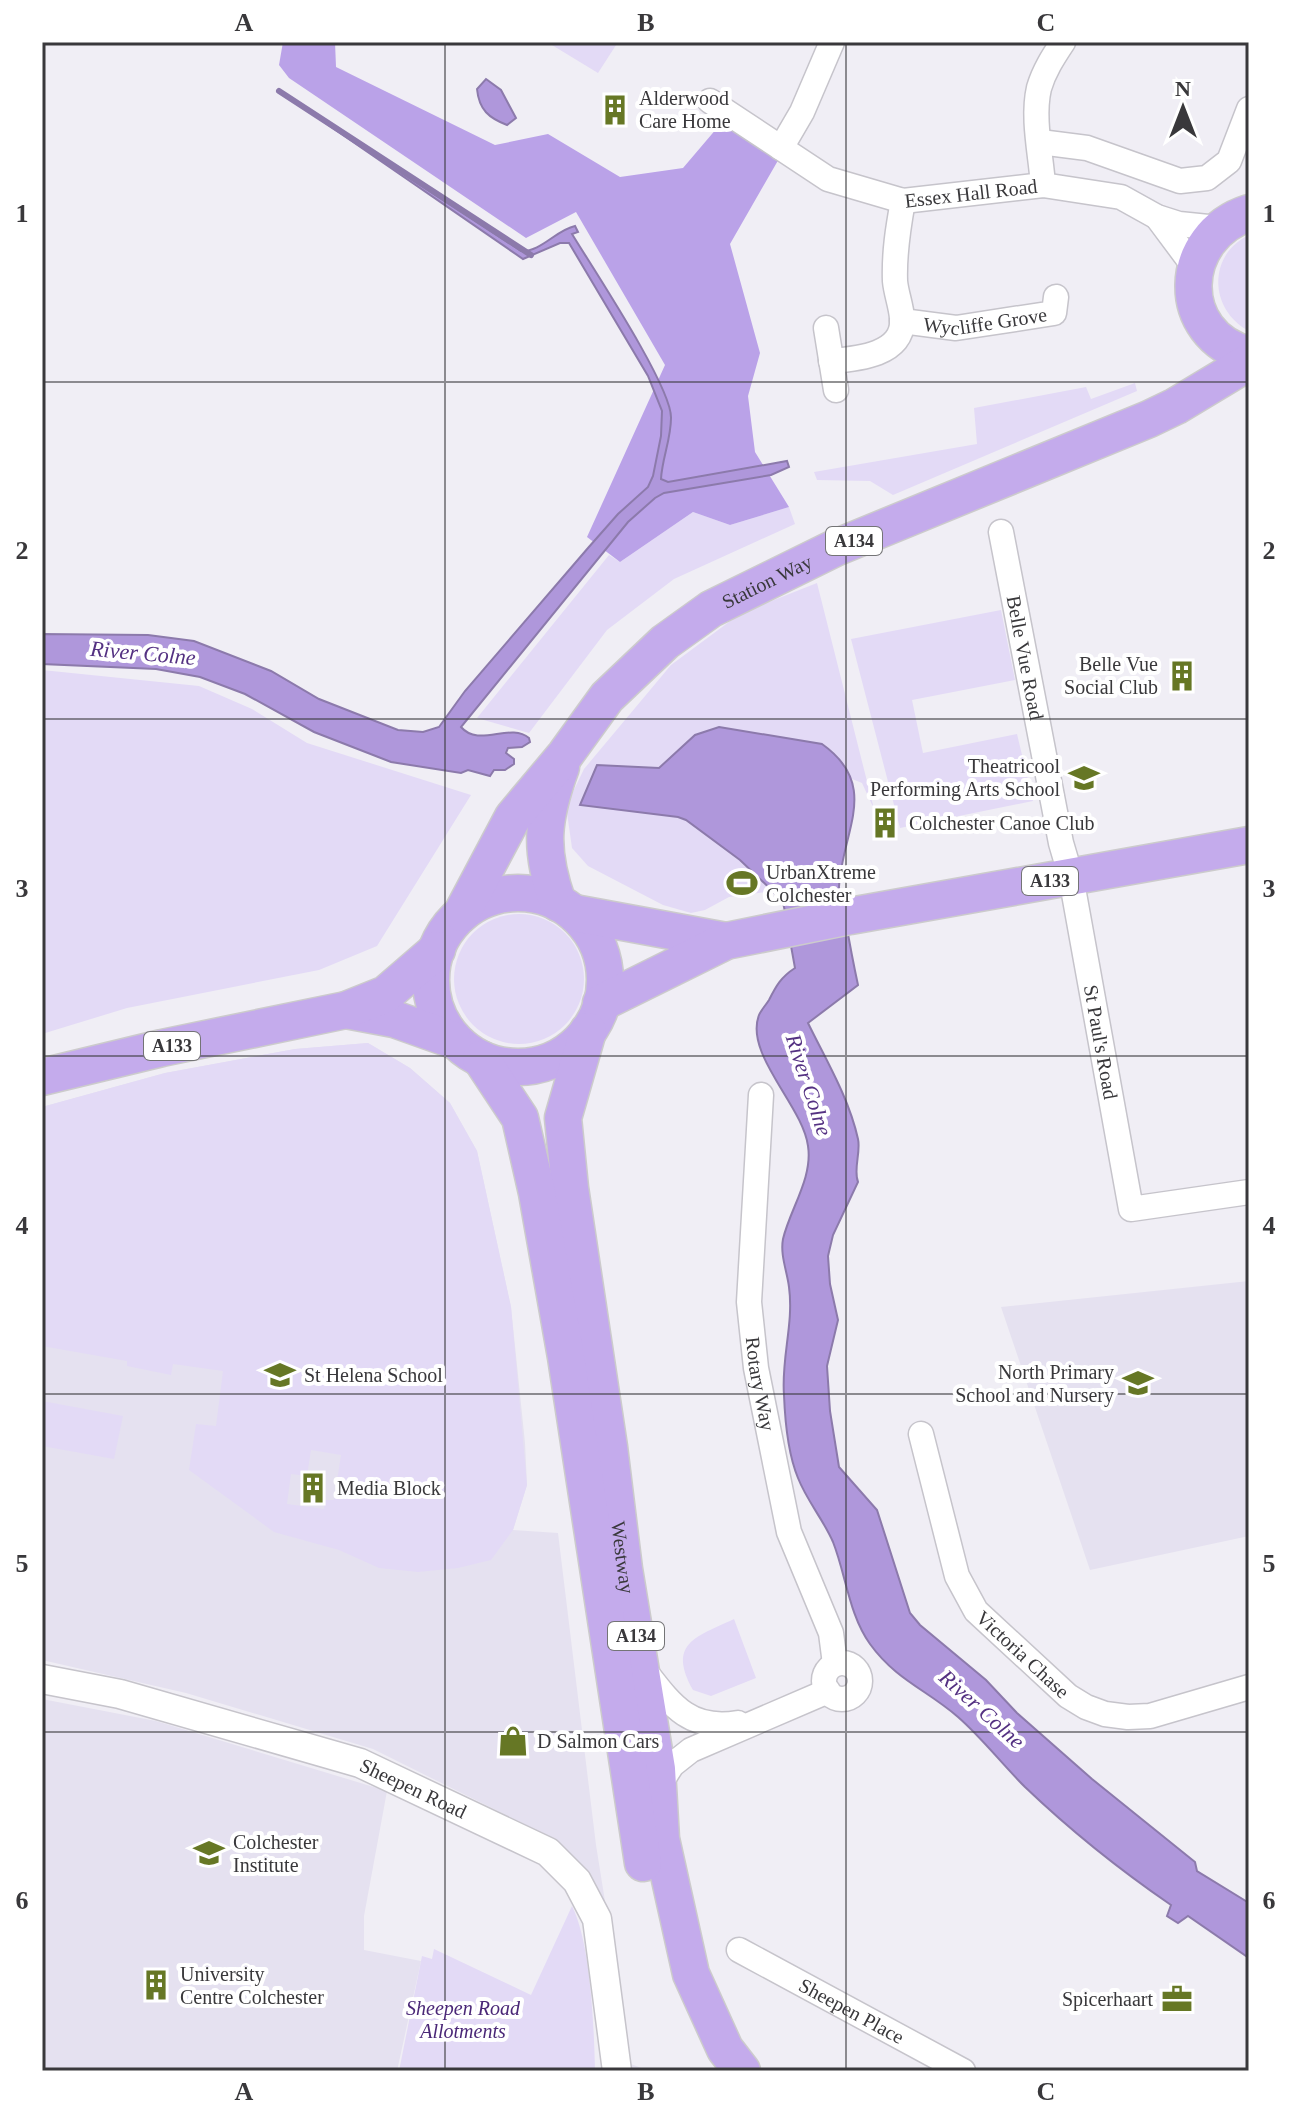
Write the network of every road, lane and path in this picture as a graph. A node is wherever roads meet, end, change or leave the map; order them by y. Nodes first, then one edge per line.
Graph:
1 (832, 42) edge
2 (1063, 42) edge
3 (710, 101) dead end
4 (1249, 109) edge
5 (1040, 142) junction
6 (781, 148) junction
7 (1043, 185) junction
8 (903, 201) junction
9 (1238, 216) edge
10 (1157, 217) junction
11 (1195, 268) junction
12 (1056, 297) dead end
13 (902, 321) junction
14 (826, 328) dead end
15 (1212, 333) junction
16 (1249, 355) edge
17 (831, 361) junction
18 (1249, 362) edge
19 (836, 390) dead end
20 (1149, 419) junction
21 (1001, 532) dead end
22 (565, 755) junction
23 (1249, 845) edge
24 (546, 852) junction
25 (1071, 877) junction
26 (566, 908) junction
27 (462, 913) junction
28 (661, 928) junction
29 (726, 941) junction
30 (437, 950) junction
31 (671, 966) junction
32 (346, 1010) junction
33 (594, 1017) junction
34 (467, 1050) junction
35 (576, 1073) junction
36 (42, 1077) edge
37 (761, 1095) dead end
38 (1249, 1192) edge
39 (921, 1434) dead end
40 (641, 1666) junction
41 (42, 1679) edge
42 (1249, 1687) edge
43 (756, 1720) junction
44 (658, 1787) junction
45 (739, 1950) dead end
46 (617, 2071) edge
47 (711, 2071) edge
48 (742, 2071) edge
49 (963, 2071) edge

1 - 6 street
2 - 5 street
3 - 6 street, Essex Hall Road
4 - 5 street
5 - 7 street
6 - 8 street, Essex Hall Road
7 - 8 street, Essex Hall Road
7 - 10 street, Essex Hall Road
8 - 13 street
9 - 10 street, Essex Hall Road
9 - 11 main road
10 - 11 street, Essex Hall Road
11 - 15 main road
12 - 13 street, Wycliffe Grove
13 - 17 street
14 - 17 street
15 - 16 main road
15 - 20 main road, Station Way / A134
17 - 19 street
18 - 20 main road, Station Way / A134
20 - 22 main road, Station Way / A134
21 - 25 street, Belle Vue Road
22 - 24 main road, Station Way / A134
22 - 27 main road, Station Way / A134
23 - 25 main road, A133
24 - 26 main road, Station Way / A134
24 - 28 main road
25 - 29 main road, A133
25 - 38 street, St Paul's Road
26 - 27 main road, A134
26 - 28 main road, A133
26 - 33 main road, A134
27 - 30 main road, A134
28 - 29 main road, A133
29 - 31 main road, A133
30 - 32 main road, A133
30 - 34 main road, A134
31 - 33 main road, A133
31 - 35 main road
32 - 34 main road, A133
32 - 36 main road, A133
33 - 34 main road
33 - 35 main road, Westway / A134
34 - 47 main road, Westway / A134
35 - 40 main road, Westway / A134
37 - 43 street, Rotary Way
39 - 42 street, Victoria Chase
40 - 43 street
40 - 44 main road, Westway / A134
41 - 46 street, Sheepen Road
43 - 44 street
44 - 48 main road, Westway / A134
45 - 49 street, Sheepen Place

